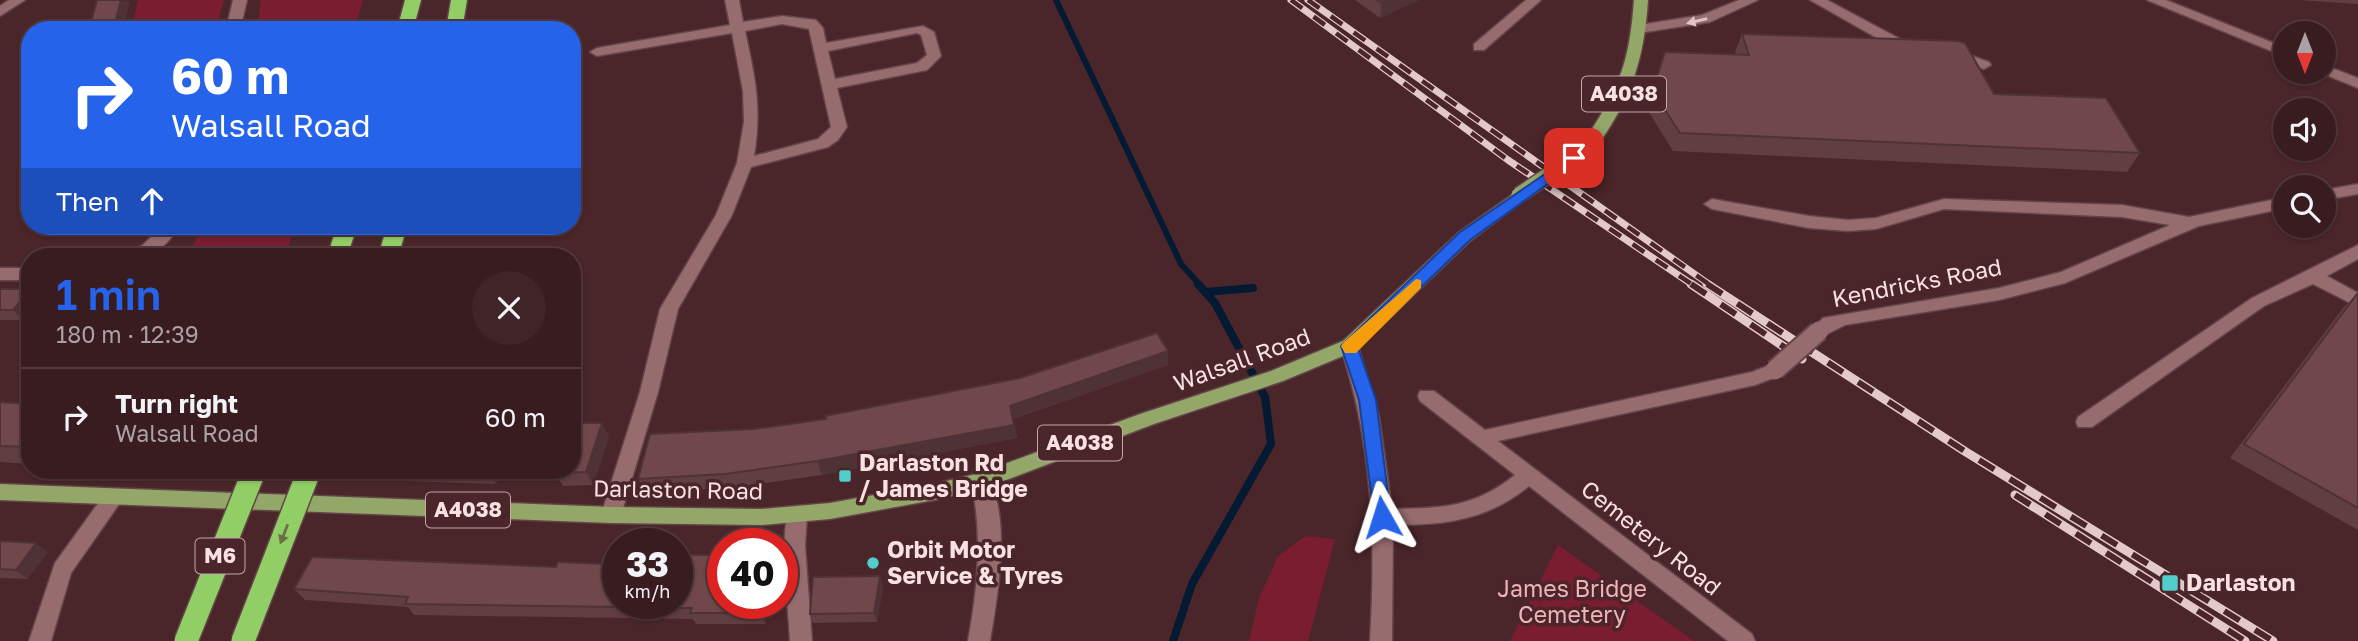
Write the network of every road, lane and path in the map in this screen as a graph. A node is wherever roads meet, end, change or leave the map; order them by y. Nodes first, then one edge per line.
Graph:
1 (18, 0) edge
2 (240, 0) edge
3 (413, 0) edge
4 (460, 0) edge
5 (732, 0) edge
6 (1534, 0) edge
7 (1641, 0) edge
8 (1751, 0) edge
9 (1817, 0) edge
10 (2154, 0) edge
11 (0, 12) edge
12 (235, 21) edge
13 (407, 21) edge
14 (456, 21) edge
15 (737, 27) junction
16 (1639, 29) junction
17 (1479, 47) dead end
18 (821, 48) junction
19 (2273, 49) edge
20 (597, 52) dead end
21 (1984, 65) dead end
22 (2336, 74) edge
23 (2358, 83) edge
24 (829, 85) junction
25 (745, 163) junction
26 (2358, 190) edge
27 (2336, 193) edge
28 (1712, 204) dead end
29 (2273, 205) edge
30 (2190, 223) junction
31 (163, 235) edge
32 (150, 248) edge
33 (2354, 259) edge
34 (0, 274) edge
35 (21, 274) edge
36 (2314, 276) junction
37 (2358, 300) edge
38 (1349, 346) junction
39 (1427, 396) dead end
40 (2085, 422) dead end
41 (1483, 439) junction
42 (1528, 475) junction
43 (251, 479) edge
44 (306, 479) edge
45 (981, 481) junction
46 (0, 492) edge
47 (934, 492) joint
48 (114, 497) junction
49 (611, 515) junction
50 (797, 515) junction
51 (1382, 517) junction
52 (40, 641) edge
53 (186, 641) edge
54 (243, 641) edge
55 (801, 641) edge
56 (979, 641) edge
57 (1381, 641) edge
58 (1744, 641) edge

1 - 11 street
2 - 12 street
3 - 13 highway
4 - 14 highway
5 - 15 street
6 - 17 street
7 - 16 main road, A4038
8 -> 16 street
9 - 21 street
10 - 19 street
15 - 18 street
15 - 20 street
15 - 25 street
16 - 38 main road, Walsall Road / A4038, bridge
18 - 24 street
18 - 24 street
22 - 23 street
24 - 25 street
25 - 49 street
26 - 27 street
28 - 30 street
29 - 30 street, Kendricks Road
30 - 41 street, Kendricks Road, bridge
31 - 32 street
33 - 36 street
34 - 35 street
36 - 37 street
36 - 40 street
38 - 45 main road, Walsall Road / A4038
38 - 51 street
39 - 41 street, Cemetery Road
41 - 42 street, Cemetery Road
42 - 51 street
42 - 58 street, Cemetery Road
43 - 53 highway, M6, bridge
44 -> 54 highway, M6, bridge
45 - 47 main road, Walsall Road / A4038
45 - 56 street
46 - 48 main road, Darlaston Road / A4038
47 - 50 main road, Darlaston Road / A4038
48 - 49 main road, Darlaston Road / A4038
48 - 52 street
49 - 50 main road, Darlaston Road / A4038
50 - 55 street
51 - 57 street

